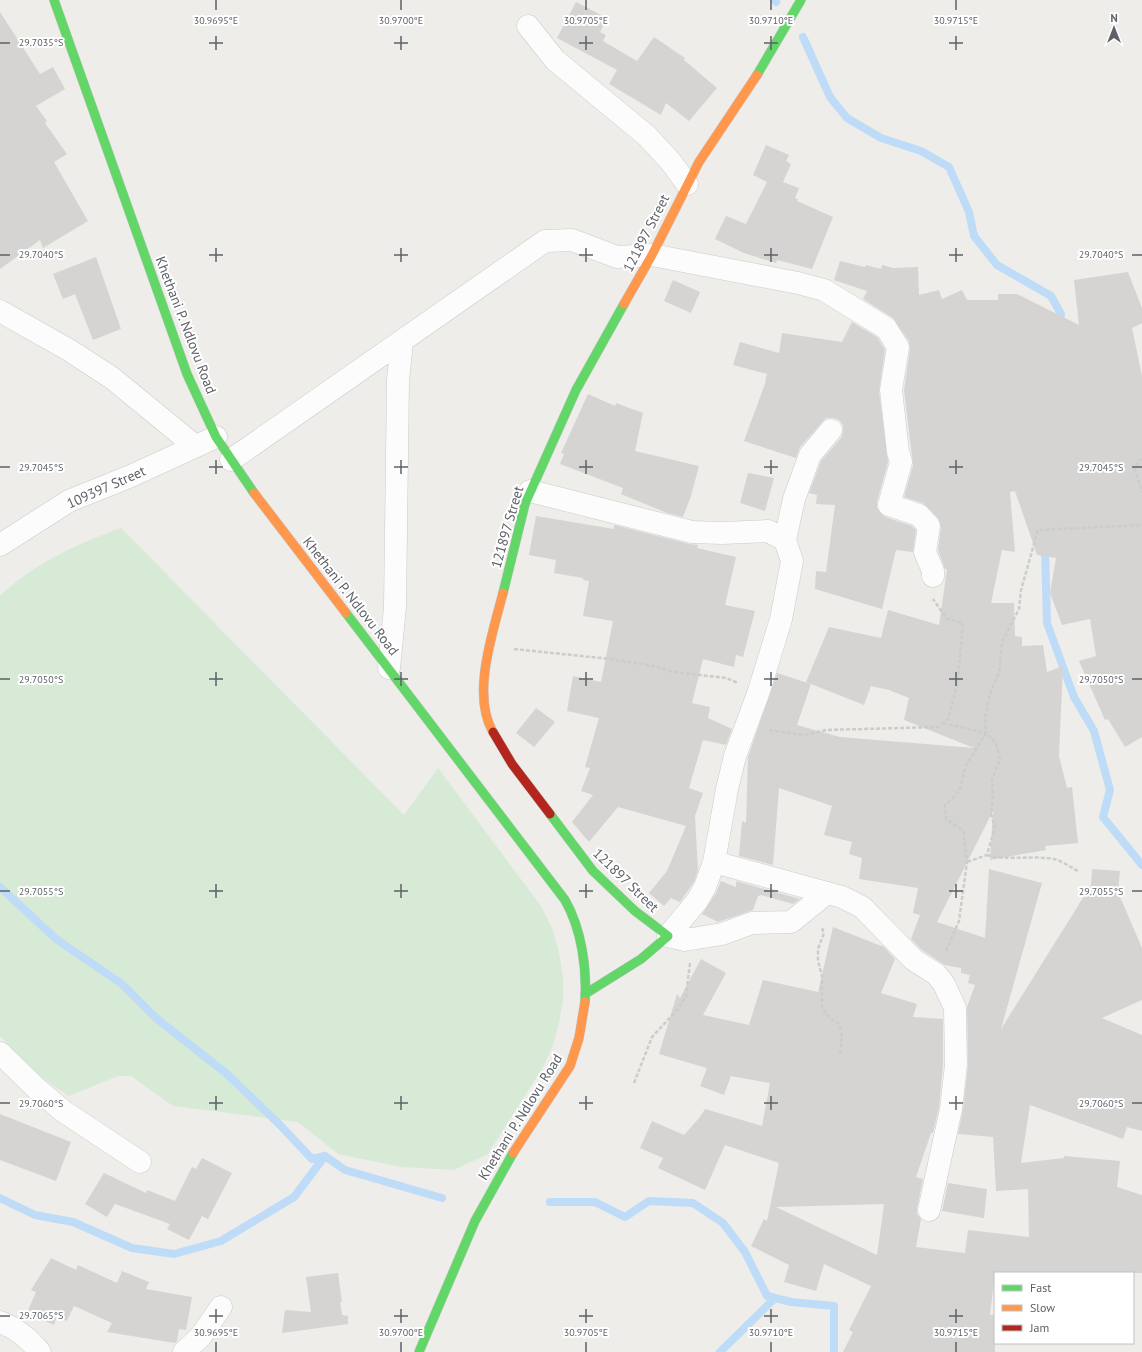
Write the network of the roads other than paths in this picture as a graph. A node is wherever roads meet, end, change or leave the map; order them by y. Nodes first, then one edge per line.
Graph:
1 (54, 0) edge
2 (801, 0) edge
3 (528, 26) dead end
4 (687, 184) junction
5 (652, 255) junction
6 (0, 311) edge
7 (402, 342) junction
8 (831, 430) dead end
9 (216, 436) junction
10 (195, 446) junction
11 (231, 460) junction
12 (530, 491) junction
13 (785, 540) junction
14 (0, 545) edge
15 (934, 576) road end
16 (389, 668) junction
17 (714, 862) junction
18 (820, 899) junction
19 (668, 936) junction
20 (585, 994) junction
21 (0, 1053) edge
22 (140, 1162) dead end
23 (929, 1210) dead end
24 (221, 1307) dead end
25 (0, 1322) edge
26 (40, 1352) edge
27 (184, 1352) edge
28 (418, 1352) edge

1 - 9 street, Khethani P. Ndlovu Road
2 - 4 street, 121897 Street
3 - 4 street
4 - 5 street, 121897 Street
5 - 7 street
5 - 12 street, 121897 Street
5 - 15 street
6 - 10 street
7 - 11 street
7 - 16 street
8 - 13 street
9 - 10 street, 109397 Street
9 - 11 street, Khethani P. Ndlovu Road
10 - 14 street, 109397 Street
11 - 16 street, Khethani P. Ndlovu Road
12 - 13 street
12 - 19 street, 121897 Street
13 - 17 street
16 - 20 street, Khethani P. Ndlovu Road
17 - 18 street
17 - 19 street
18 - 19 street
18 - 23 street
19 - 20 street
20 - 28 street, Khethani P. Ndlovu Road
21 - 22 street
24 - 27 street
25 - 26 street

